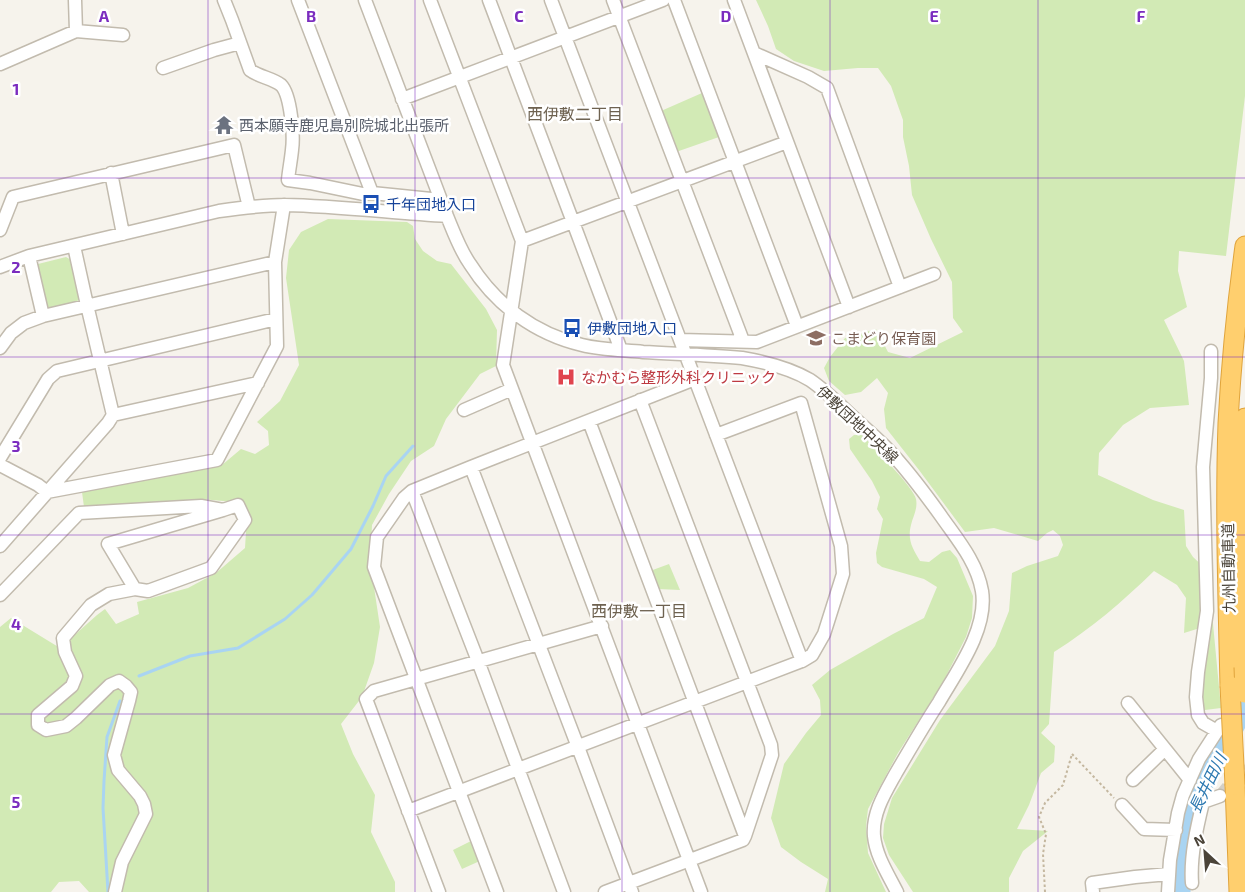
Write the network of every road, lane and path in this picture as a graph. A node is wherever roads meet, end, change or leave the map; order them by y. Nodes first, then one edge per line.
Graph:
1 (76, 0) edge
2 (224, 0) edge
3 (298, 0) edge
4 (365, 0) edge
5 (430, 0) edge
6 (489, 0) edge
7 (551, 0) edge
8 (614, 0) edge
9 (663, 0) edge
10 (674, 0) edge
11 (734, 0) edge
12 (620, 16) junction
13 (76, 31) junction
14 (123, 35) dead end
15 (565, 36) junction
16 (240, 43) junction
17 (754, 53) junction
18 (510, 57) junction
19 (0, 64) edge
20 (163, 68) dead end
21 (458, 77) junction
22 (402, 99) junction
23 (787, 142) junction
24 (735, 161) junction
25 (110, 173) junction
26 (682, 181) junction
27 (372, 193) junction
28 (440, 200) junction
29 (628, 202) junction
30 (284, 205) junction
31 (249, 207) junction
32 (446, 216) junction
33 (573, 222) junction
34 (0, 230) edge
35 (123, 234) junction
36 (522, 241) junction
37 (74, 246) junction
38 (1245, 246) edge
39 (29, 256) junction
40 (274, 262) junction
41 (0, 267) edge
42 (934, 274) dead end
43 (900, 286) junction
44 (87, 305) junction
45 (849, 307) junction
46 (512, 312) junction
47 (43, 316) junction
48 (276, 320) junction
49 (797, 326) junction
50 (680, 340) junction
51 (743, 342) junction
52 (0, 348) edge
53 (621, 350) junction
54 (1210, 351) dead end
55 (685, 354) junction
56 (101, 361) junction
57 (695, 379) junction
58 (258, 383) junction
59 (512, 390) junction
60 (640, 400) junction
61 (464, 410) dead end
62 (113, 415) junction
63 (1245, 418) edge
64 (590, 421) junction
65 (716, 435) junction
66 (532, 442) junction
67 (0, 458) edge
68 (0, 465) edge
69 (471, 467) junction
70 (412, 491) junction
71 (47, 492) junction
72 (223, 510) junction
73 (0, 546) edge
74 (135, 589) junction
75 (0, 595) edge
76 (602, 626) junction
77 (538, 644) junction
78 (478, 661) junction
79 (802, 661) junction
80 (417, 678) junction
81 (748, 682) junction
82 (1240, 689) edge
83 (695, 702) junction
84 (1128, 703) dead end
85 (638, 724) junction
86 (1217, 731) junction
87 (578, 747) junction
88 (1165, 749) junction
89 (518, 769) junction
90 (1132, 780) dead end
91 (1190, 780) junction
92 (460, 791) junction
93 (1228, 791) junction
94 (1183, 795) junction
95 (1203, 802) junction
96 (1122, 805) joint
97 (408, 811) junction
98 (1176, 830) junction
99 (745, 836) junction
100 (689, 860) junction
101 (1169, 874) junction
102 (1192, 882) dead end
103 (630, 888) edge
104 (115, 892) edge
105 (439, 892) edge
106 (497, 892) edge
107 (564, 892) edge
108 (605, 892) edge
109 (702, 892) edge
110 (897, 892) edge
111 (1045, 892) edge
112 (1092, 892) edge
113 (1168, 892) edge
114 (1239, 892) edge

1 - 13 street
2 - 16 street
3 - 27 street
4 - 22 street, 伊敷団地中央線
5 - 21 street
6 - 18 street
7 - 15 street
8 - 12 street
9 - 12 street
10 - 24 street
11 - 17 street
12 - 15 street
12 - 26 street
13 - 14 street
13 - 19 street
15 - 18 street
15 - 29 street
16 - 20 street
16 - 27 street
17 - 23 street
17 - 43 street
18 - 21 street
18 - 33 street
21 - 22 street
21 - 36 street
22 - 28 street, 伊敷団地中央線
23 - 24 street
23 - 45 street
24 - 26 street
24 - 49 street
25 - 31 street
25 - 34 street
25 - 35 street
26 - 29 street
26 - 51 street
27 - 28 street
28 - 32 street, 伊敷団地中央線
29 - 33 street
29 - 50 street
30 - 31 street
30 - 32 street
30 - 40 street
31 - 35 street
32 - 46 street, 伊敷団地中央線
33 - 36 street
33 - 53 street
35 - 37 street
36 - 46 street
37 - 39 street
37 - 44 street
38 - 82 highway, 九州自動車道
39 - 41 street
39 - 47 street
40 - 44 street
40 - 48 street
42 - 43 street
43 - 45 street
44 - 47 street
44 - 56 street
45 - 49 street
46 - 53 street, 伊敷団地中央線
46 - 59 street
47 - 52 street
48 - 56 street
48 - 58 street
49 - 51 street
50 - 51 street
50 - 55 street
53 - 55 street, 伊敷団地中央線
54 - 86 street
55 - 57 street
55 - 110 street, 伊敷団地中央線
56 - 62 street
56 - 67 street
57 - 60 street
57 - 65 street
58 - 62 street
58 - 71 street
59 - 61 street
59 - 66 street
60 - 64 street
60 - 81 street
62 - 71 street
63 - 82 highway, 九州自動車道, bridge
64 - 66 street
64 - 83 street
65 - 79 street
65 - 79 street
66 - 69 street
66 - 76 street
68 - 71 street
69 - 70 street
69 - 77 street
70 - 78 street
70 - 80 street
71 - 73 street
72 - 74 street
72 - 74 street
72 - 75 street
74 - 104 street
76 - 77 street
76 - 85 street
77 - 78 street
77 - 87 street
78 - 80 street
78 - 89 street
79 - 81 street
80 - 92 street
80 - 97 street
81 - 83 street
81 - 99 street
82 - 86 street
82 - 93 highway, 九州自動車道, bridge
83 - 85 street
83 - 99 street
84 - 88 street
85 - 87 street
85 - 100 street
86 - 91 street
87 - 89 street
87 - 103 street
88 - 90 street
88 - 91 street
89 - 92 street
89 - 107 street
91 - 94 street
92 - 97 street
92 - 106 street
93 - 95 street
93 - 114 highway, 九州自動車道
94 - 95 street
94 - 98 street
95 - 102 street
96 - 98 street
96 - 111 path
97 - 105 street
98 - 101 street
99 - 100 street
100 - 103 street
100 - 109 street
101 - 112 street
101 - 113 street
103 - 108 street

